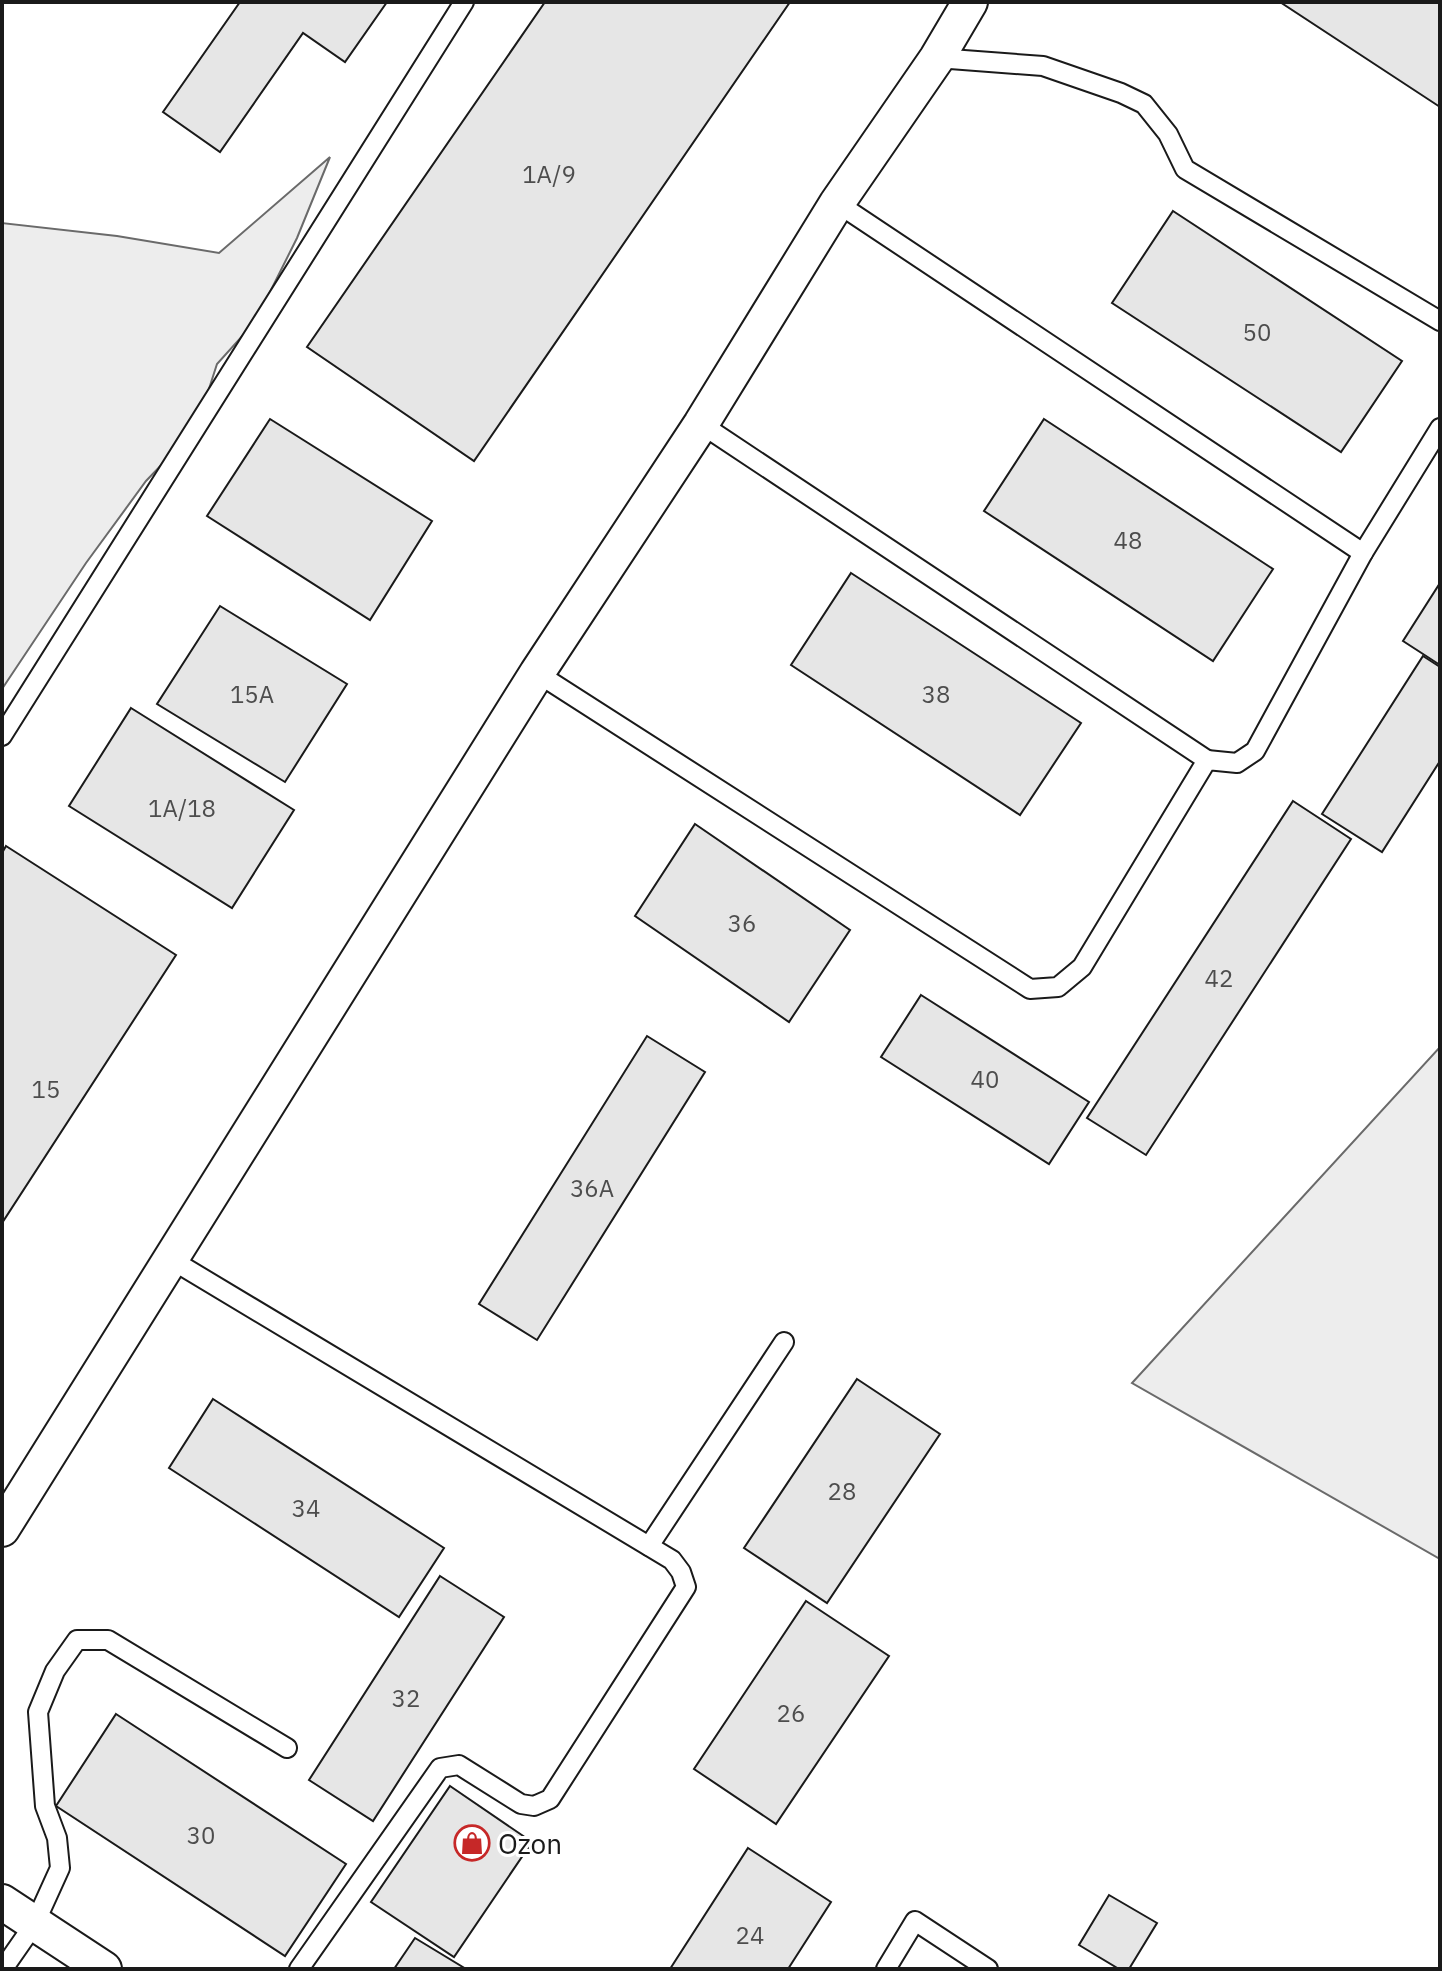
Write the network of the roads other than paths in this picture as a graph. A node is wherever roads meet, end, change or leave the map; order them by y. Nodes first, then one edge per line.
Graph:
1 (464, 2) edge
2 (970, 2) edge
3 (937, 58) junction
4 (837, 203) junction
5 (1440, 321) edge
6 (701, 424) junction
7 (1440, 428) edge
8 (1363, 553) junction
9 (537, 673) junction
10 (2, 736) edge
11 (1207, 760) junction
12 (172, 1260) junction
13 (784, 1342) dead end
14 (2, 1529) edge
15 (649, 1546) junction
16 (287, 1748) dead end
17 (2, 1902) edge
18 (35, 1923) junction
19 (3, 1969) edge
20 (104, 1969) edge
21 (299, 1969) edge
22 (886, 1969) edge
23 (988, 1969) edge

1 - 10 lane
2 - 3 street
3 - 4 street
3 - 5 lane
4 - 6 street
4 - 8 lane
6 - 9 street
6 - 11 lane
7 - 8 lane
8 - 11 lane
9 - 11 lane
9 - 12 street
12 - 14 street
12 - 15 lane
13 - 15 lane
15 - 21 lane
16 - 18 lane
17 - 18 street
18 - 19 lane
18 - 20 street
22 - 23 lane

